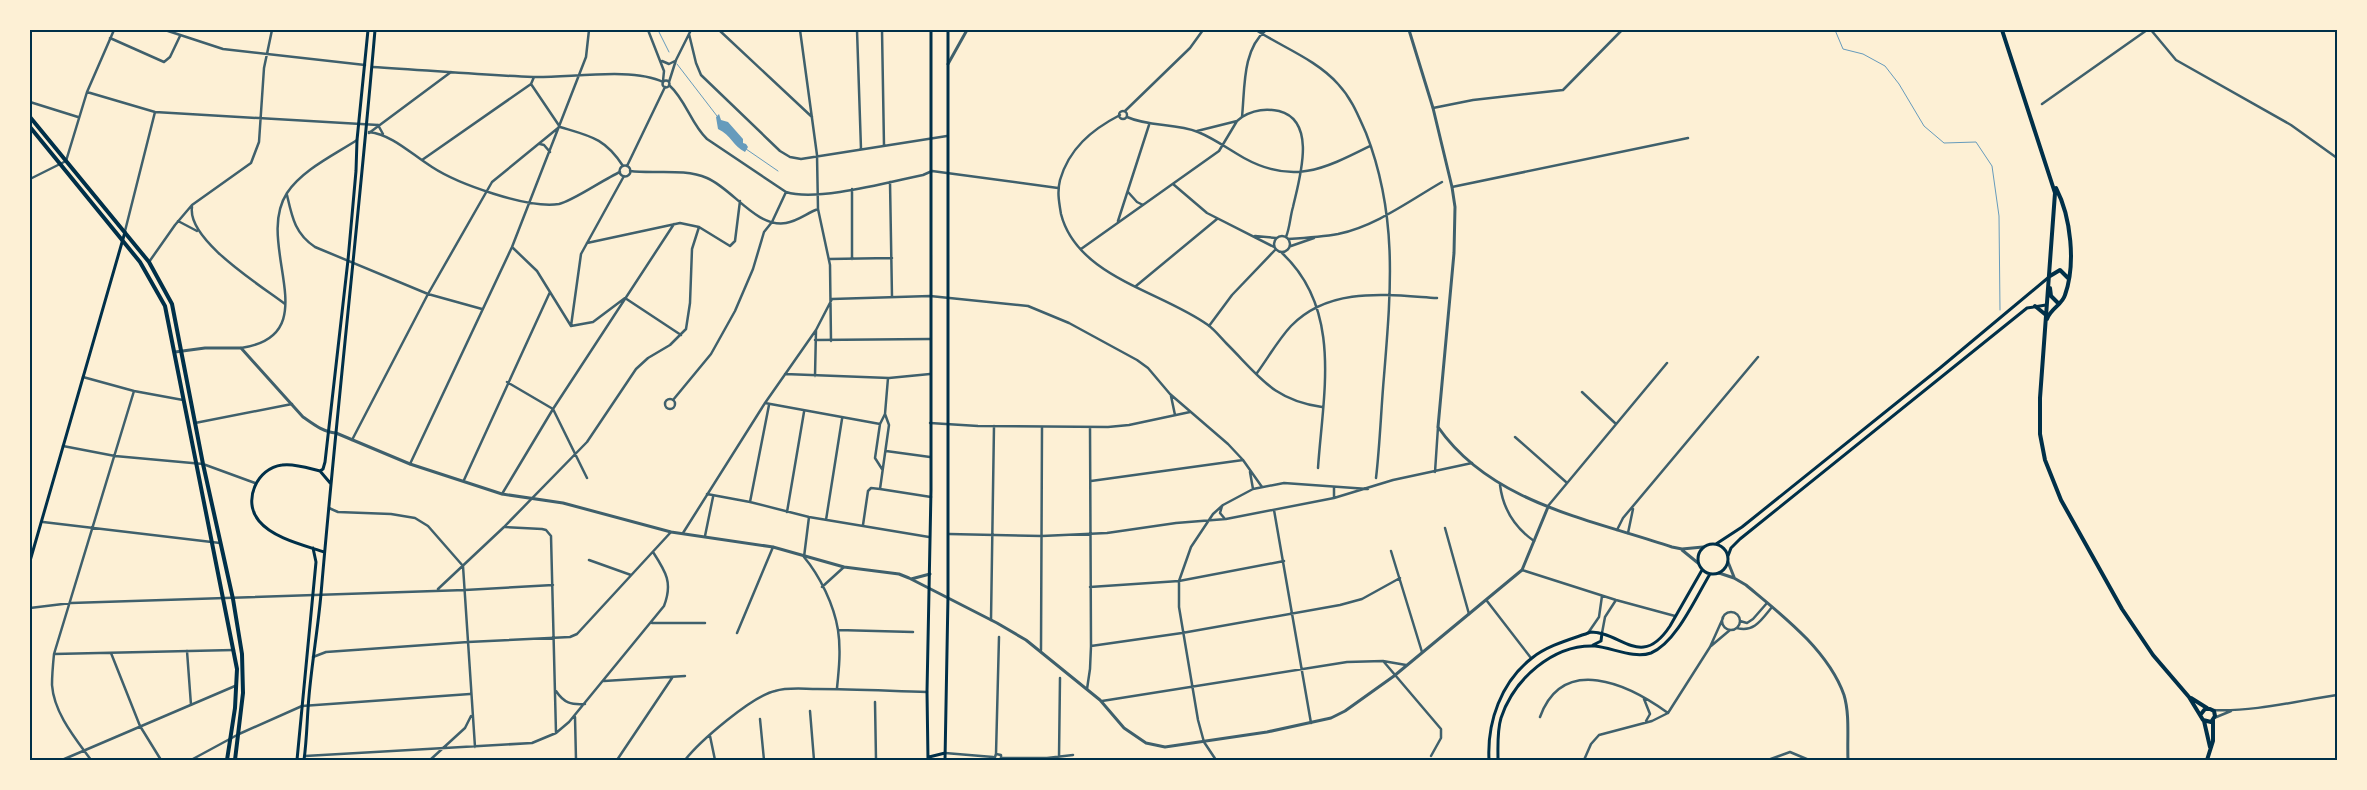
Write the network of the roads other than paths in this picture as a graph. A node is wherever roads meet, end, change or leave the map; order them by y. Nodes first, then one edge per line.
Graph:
1 (114, 30) edge
2 (165, 30) edge
3 (272, 30) edge
4 (368, 30) edge
5 (375, 30) edge
6 (589, 30) edge
7 (648, 30) edge
8 (691, 30) edge
9 (719, 30) edge
10 (800, 30) edge
11 (857, 30) edge
12 (882, 30) edge
13 (931, 30) edge
14 (948, 30) edge
15 (967, 30) edge
16 (1203, 30) edge
17 (1256, 30) edge
18 (1266, 30) edge
19 (1409, 30) edge
20 (1622, 30) edge
21 (2002, 30) edge
22 (2147, 30) edge
23 (2151, 30) edge
24 (690, 34) junction
25 (1262, 34) junction
26 (180, 36) junction
27 (110, 38) junction
28 (266, 55) junction
29 (676, 60) junction
30 (660, 61) junction
31 (948, 64) junction
32 (365, 65) junction
33 (372, 67) junction
34 (452, 72) junction
35 (534, 77) junction
36 (579, 77) junction
37 (663, 82) junction
38 (669, 83) junction
39 (531, 84) junction
40 (665, 87) junction
41 (86, 92) junction
42 (30, 102) edge
43 (2042, 104) dead end
44 (1433, 108) junction
45 (1125, 111) junction
46 (155, 112) junction
47 (1120, 115) junction
48 (30, 117) edge
49 (1127, 117) junction
50 (1242, 117) junction
51 (78, 118) junction
52 (261, 118) junction
53 (813, 118) junction
54 (1237, 121) junction
55 (358, 124) junction
56 (366, 124) junction
57 (378, 125) junction
58 (1149, 125) junction
59 (30, 127) edge
60 (560, 127) junction
61 (1196, 131) junction
62 (369, 132) junction
63 (383, 134) junction
64 (365, 135) junction
65 (947, 136) junction
66 (931, 138) junction
67 (1688, 138) dead end
68 (357, 140) junction
69 (539, 144) junction
70 (1224, 144) junction
71 (1371, 145) junction
72 (884, 146) junction
73 (861, 149) junction
74 (550, 152) junction
75 (818, 155) junction
76 (2337, 158) edge
77 (422, 160) junction
78 (66, 161) junction
79 (61, 164) junction
80 (622, 166) junction
81 (627, 166) junction
82 (630, 171) junction
83 (932, 171) junction
84 (620, 172) junction
85 (948, 172) junction
86 (1300, 173) junction
87 (624, 176) junction
88 (30, 179) edge
89 (890, 182) junction
90 (1442, 182) dead end
91 (1173, 184) junction
92 (2054, 184) junction
93 (1452, 187) junction
94 (1058, 188) junction
95 (852, 189) junction
96 (486, 191) junction
97 (786, 192) junction
98 (1128, 192) junction
99 (287, 193) junction
100 (817, 195) junction
101 (740, 200) junction
102 (529, 202) junction
103 (1143, 204) junction
104 (192, 205) junction
105 (818, 209) junction
106 (1388, 214) junction
107 (1217, 219) junction
108 (178, 221) junction
109 (772, 222) junction
110 (1118, 222) junction
111 (674, 224) junction
112 (699, 227) junction
113 (125, 232) junction
114 (198, 232) junction
115 (1253, 236) junction
116 (1318, 237) junction
117 (1276, 238) junction
118 (1287, 238) junction
119 (122, 240) junction
120 (587, 242) junction
121 (1290, 246) junction
122 (512, 247) junction
123 (1081, 249) junction
124 (1275, 249) junction
125 (1282, 253) junction
126 (892, 258) junction
127 (829, 259) junction
128 (852, 259) junction
129 (348, 260) junction
130 (149, 262) junction
131 (354, 264) junction
132 (2050, 276) junction
133 (2070, 279) junction
134 (1136, 286) junction
135 (550, 292) junction
136 (428, 294) junction
137 (1390, 295) junction
138 (930, 296) junction
139 (892, 297) junction
140 (947, 297) junction
141 (625, 298) junction
142 (1437, 298) dead end
143 (832, 299) junction
144 (2062, 300) junction
145 (2058, 303) junction
146 (286, 305) junction
147 (2046, 305) junction
148 (2035, 306) junction
149 (1318, 307) junction
150 (482, 309) junction
151 (2046, 315) junction
152 (2046, 322) junction
153 (570, 326) junction
154 (1209, 326) junction
155 (816, 330) junction
156 (681, 335) junction
157 (930, 339) junction
158 (815, 340) junction
159 (831, 340) junction
160 (242, 348) junction
161 (181, 350) junction
162 (175, 352) junction
163 (1758, 357) dead end
164 (1667, 364) dead end
165 (785, 374) junction
166 (930, 374) junction
167 (1257, 374) junction
168 (815, 376) junction
169 (83, 377) junction
170 (888, 378) junction
171 (507, 382) junction
172 (134, 391) junction
173 (1582, 392) dead end
174 (1170, 394) junction
175 (183, 400) junction
176 (673, 400) junction
177 (765, 403) junction
178 (292, 404) junction
179 (769, 405) junction
180 (1322, 407) junction
181 (553, 409) junction
182 (804, 412) junction
183 (1190, 412) junction
184 (885, 414) junction
185 (1175, 416) junction
186 (842, 419) junction
187 (930, 422) junction
188 (195, 423) junction
189 (880, 424) junction
190 (948, 424) junction
191 (1616, 424) junction
192 (994, 426) junction
193 (1042, 426) junction
194 (1090, 427) junction
195 (1438, 427) junction
196 (328, 432) junction
197 (336, 433) junction
198 (1515, 437) dead end
199 (352, 440) junction
200 (63, 446) junction
201 (886, 451) junction
202 (576, 454) junction
203 (116, 456) junction
204 (930, 457) junction
205 (1243, 460) junction
206 (197, 463) junction
207 (1472, 463) junction
208 (203, 464) junction
209 (410, 464) junction
210 (1318, 468) dead end
211 (882, 469) junction
212 (320, 471) junction
213 (1249, 471) junction
214 (1435, 472) junction
215 (587, 478) dead end
216 (1376, 478) dead end
217 (464, 480) junction
218 (1091, 481) junction
219 (1566, 482) junction
220 (255, 483) junction
221 (331, 484) junction
222 (1500, 485) junction
223 (1262, 487) junction
224 (1334, 487) junction
225 (880, 489) junction
226 (1254, 489) junction
227 (1370, 489) junction
228 (502, 494) junction
229 (707, 494) junction
230 (714, 497) junction
231 (931, 497) junction
232 (1334, 498) junction
233 (532, 499) junction
234 (750, 502) junction
235 (1222, 505) junction
236 (1548, 507) junction
237 (1633, 507) junction
238 (328, 508) junction
239 (1274, 510) junction
240 (787, 512) junction
241 (809, 517) junction
242 (1226, 519) junction
243 (826, 520) junction
244 (1209, 520) junction
245 (43, 522) junction
246 (862, 525) junction
247 (93, 527) junction
248 (504, 527) junction
249 (1445, 528) dead end
250 (1617, 530) junction
251 (671, 532) junction
252 (683, 533) junction
253 (1628, 533) junction
254 (947, 534) junction
255 (994, 534) junction
256 (1089, 534) junction
257 (705, 536) junction
258 (1042, 536) junction
259 (929, 537) junction
260 (213, 542) junction
261 (1535, 542) junction
262 (220, 543) junction
263 (1716, 544) junction
264 (30, 545) edge
265 (36, 546) junction
266 (773, 547) junction
267 (313, 548) junction
268 (1703, 548) junction
269 (1682, 549) junction
270 (1391, 551) dead end
271 (324, 552) junction
272 (653, 552) junction
273 (1728, 556) junction
274 (804, 557) junction
275 (589, 560) dead end
276 (30, 561) edge
277 (1284, 561) junction
278 (1728, 562) junction
279 (1698, 563) junction
280 (463, 566) junction
281 (844, 567) junction
282 (1522, 570) junction
283 (1702, 570) junction
284 (1719, 573) junction
285 (930, 574) junction
286 (1710, 574) junction
287 (632, 575) junction
288 (1400, 578) junction
289 (1734, 578) junction
290 (911, 579) junction
291 (1179, 580) junction
292 (553, 585) junction
293 (822, 587) junction
294 (1090, 587) junction
295 (931, 588) junction
296 (437, 590) junction
297 (465, 590) junction
298 (321, 595) junction
299 (312, 596) junction
300 (948, 596) junction
301 (1602, 596) junction
302 (224, 599) junction
303 (233, 599) junction
304 (1616, 600) junction
305 (1486, 601) junction
306 (71, 603) junction
307 (1766, 603) junction
308 (1772, 607) junction
309 (30, 608) edge
310 (1293, 614) junction
311 (1469, 614) junction
312 (1675, 616) junction
313 (1723, 618) junction
314 (991, 620) junction
315 (1740, 620) junction
316 (652, 623) junction
317 (705, 623) dead end
318 (1737, 628) junction
319 (838, 630) junction
320 (1730, 630) junction
321 (913, 632) dead end
322 (738, 633) dead end
323 (1182, 633) junction
324 (1588, 633) junction
325 (1602, 633) junction
326 (999, 637) dead end
327 (552, 638) junction
328 (468, 642) junction
329 (1091, 646) junction
330 (1587, 646) junction
331 (1710, 647) junction
332 (234, 650) junction
333 (1041, 650) junction
334 (187, 651) junction
335 (111, 652) junction
336 (1422, 652) junction
337 (54, 654) junction
338 (313, 657) junction
339 (1532, 658) junction
340 (1383, 661) junction
341 (1406, 665) junction
342 (1301, 668) junction
343 (685, 676) dead end
344 (1394, 676) junction
345 (672, 678) junction
346 (1060, 678) dead end
347 (603, 681) junction
348 (237, 685) junction
349 (1192, 686) junction
350 (838, 688) junction
351 (1087, 689) junction
352 (555, 690) junction
353 (927, 692) junction
354 (470, 694) junction
355 (2337, 695) edge
356 (2189, 697) junction
357 (1644, 698) junction
358 (1102, 701) junction
359 (875, 702) dead end
360 (585, 704) junction
361 (191, 705) junction
362 (302, 706) junction
363 (308, 706) junction
364 (2210, 709) junction
365 (810, 711) dead end
366 (2232, 711) junction
367 (1668, 713) junction
368 (471, 714) junction
369 (2201, 714) junction
370 (575, 716) junction
371 (1540, 717) dead end
372 (2214, 719) junction
373 (760, 720) dead end
374 (2204, 721) junction
375 (1645, 722) junction
376 (1311, 723) junction
377 (140, 726) junction
378 (556, 733) junction
379 (239, 734) junction
380 (710, 736) junction
381 (230, 740) junction
382 (1204, 742) junction
383 (474, 747) junction
384 (2210, 747) junction
385 (84, 750) junction
386 (441, 750) junction
387 (945, 753) junction
388 (1073, 754) dead end
389 (1431, 756) dead end
390 (994, 757) edge
391 (1059, 757) junction
392 (305, 758) edge
393 (928, 759) edge
394 (1001, 759) edge
395 (1047, 759) edge
396 (62, 760) edge
397 (91, 760) edge
398 (161, 760) edge
399 (191, 760) edge
400 (227, 760) edge
401 (235, 760) edge
402 (297, 760) edge
403 (430, 760) edge
404 (576, 760) edge
405 (617, 760) edge
406 (685, 760) edge
407 (715, 760) edge
408 (764, 760) edge
409 (814, 760) edge
410 (876, 760) edge
411 (945, 760) edge
412 (1216, 760) edge
413 (1489, 760) edge
414 (1498, 760) edge
415 (1584, 760) edge
416 (1768, 760) edge
417 (1809, 760) edge
418 (1848, 760) edge
419 (2207, 760) edge

1 - 27 street
2 - 26 street
3 - 28 street
4 - 32 main road
5 - 33 main road
6 - 36 street
7 - 30 street
8 - 24 street
9 - 53 street
10 - 53 street
11 - 73 street
12 - 72 street
13 - 66 main road
14 - 31 main road
15 - 31 street
16 - 45 street
17 - 25 street
18 - 25 street
19 - 44 street
20 - 44 street
21 - 92 main road
22 - 43 street
23 - 76 street
24 - 29 street
24 - 75 street
25 - 50 street
25 - 71 street
26 - 27 street
26 - 28 street
27 - 41 street
28 - 32 street
28 - 52 street
29 - 30 street
29 - 38 street
30 - 37 street
31 - 65 main road
32 - 55 main road
33 - 34 street
33 - 56 main road
34 - 35 street
34 - 57 street
35 - 36 street
35 - 39 street
36 - 37 street
36 - 60 street
37 - 38 street
37 - 40 street
38 - 40 street
38 - 97 street
39 - 60 street
39 - 77 street
40 - 81 street
41 - 46 street
41 - 51 street
42 - 51 street
44 - 93 street
45 - 47 street
45 - 49 street
46 - 52 street
46 - 113 street
47 - 49 street
47 - 94 street
48 - 78 main road
49 - 58 street
50 - 54 street
50 - 86 street
51 - 78 street
52 - 55 street
52 - 104 street
53 - 75 street
54 - 61 street
54 - 70 street
55 - 56 street
55 - 68 main road
56 - 57 street
56 - 64 main road
57 - 62 street
57 - 63 street
58 - 61 street
58 - 98 street
59 - 79 main road
60 - 69 street
60 - 74 street
60 - 80 street
61 - 70 street
62 - 63 street
62 - 64 street
63 - 77 street
64 - 131 main road
65 - 66 street
65 - 85 main road
66 - 72 street
66 - 83 main road
67 - 93 street
68 - 99 street
68 - 129 main road
69 - 74 street
69 - 96 street
70 - 86 street
70 - 91 street
71 - 86 street
71 - 106 street
72 - 73 street
73 - 75 street
74 - 102 street
75 - 100 street
77 - 96 street
78 - 79 street
78 - 113 main road
79 - 88 street
79 - 119 main road
80 - 81 street
80 - 84 street
81 - 82 street
82 - 87 street
82 - 101 street
83 - 85 street
83 - 89 street
83 - 138 main road
84 - 87 street
84 - 102 street
85 - 94 street
85 - 140 main road
86 - 118 street
87 - 120 street
89 - 95 street
89 - 126 street
90 - 106 street
91 - 103 street
91 - 107 street
92 - 132 main road
92 - 133 main road
93 - 195 street
94 - 123 street
95 - 100 street
95 - 128 street
96 - 102 street
96 - 136 street
97 - 100 street
97 - 109 street
98 - 103 street
98 - 110 street
99 - 129 street
99 - 146 street
100 - 105 street
101 - 109 street
101 - 112 street
102 - 122 street
103 - 110 street
104 - 108 street
104 - 114 street
105 - 109 street
105 - 127 street
106 - 116 street
106 - 137 street
107 - 115 street
107 - 134 street
108 - 114 street
108 - 130 street
109 - 176 street
110 - 123 street
111 - 112 street
111 - 120 street
111 - 141 street
112 - 156 street
113 - 119 main road
113 - 130 main road
114 - 146 street
115 - 117 street
115 - 124 street
116 - 118 street
116 - 121 street
117 - 118 street
117 - 124 street
118 - 121 street
119 - 162 main road
119 - 169 main road
120 - 153 street
121 - 125 street
122 - 135 street
122 - 150 street
123 - 134 street
124 - 125 street
124 - 154 street
125 - 149 street
126 - 128 street
126 - 139 street
127 - 128 street
127 - 143 street
129 - 131 street
129 - 196 main road
130 - 161 main road
131 - 136 street
131 - 197 main road
132 - 133 main road
132 - 145 main road
132 - 147 main road
132 - 263 main road
133 - 144 main road
134 - 154 street
135 - 153 street
135 - 171 street
136 - 150 street
136 - 199 street
137 - 142 street
137 - 149 street
137 - 216 street
138 - 139 street
138 - 140 street
138 - 157 main road
139 - 143 street
140 - 174 street
140 - 190 main road
141 - 153 street
141 - 156 street
141 - 181 street
143 - 155 street
143 - 159 street
144 - 145 main road
144 - 152 main road
145 - 147 main road
146 - 160 street
147 - 148 main road
147 - 151 main road
148 - 151 main road
148 - 273 main road
149 - 167 street
149 - 180 street
150 - 209 street
151 - 152 main road
152 - 356 main road
154 - 167 street
155 - 158 street
155 - 165 street
156 - 202 street
157 - 159 street
157 - 166 main road
158 - 159 street
158 - 168 street
160 - 161 street
160 - 178 street
161 - 162 street
161 - 188 main road
162 - 175 main road
163 - 237 street
164 - 191 street
165 - 168 street
165 - 177 street
166 - 170 street
166 - 187 main road
167 - 180 street
168 - 170 street
169 - 172 street
169 - 200 main road
170 - 184 street
171 - 181 street
171 - 217 street
172 - 175 street
172 - 203 street
173 - 191 street
174 - 183 street
174 - 185 street
175 - 206 main road
176 - 176 street
177 - 179 street
177 - 229 street
178 - 188 street
178 - 196 street
179 - 182 street
179 - 234 street
180 - 210 street
181 - 202 street
181 - 228 street
182 - 186 street
182 - 240 street
183 - 185 street
183 - 205 street
184 - 189 street
184 - 201 street
185 - 194 street
186 - 189 street
186 - 243 street
187 - 190 street
187 - 204 main road
188 - 208 main road
189 - 211 street
190 - 192 street
190 - 254 main road
191 - 219 street
192 - 193 street
192 - 255 street
193 - 194 street
193 - 258 street
194 - 218 street
195 - 207 street
195 - 214 street
196 - 197 street
196 - 212 main road
197 - 199 street
197 - 221 main road
198 - 219 street
199 - 209 street
200 - 203 street
200 - 245 main road
201 - 204 street
201 - 211 street
202 - 215 street
202 - 233 street
203 - 206 street
203 - 247 street
204 - 231 main road
205 - 213 street
205 - 218 street
206 - 208 street
206 - 260 main road
207 - 214 street
207 - 222 street
208 - 220 street
208 - 262 main road
209 - 217 street
211 - 225 street
212 - 220 main road
212 - 221 main road
213 - 223 street
213 - 226 street
214 - 227 street
217 - 228 street
218 - 256 street
219 - 236 street
220 - 267 main road
221 - 238 main road
222 - 236 street
222 - 261 street
223 - 224 street
223 - 226 street
224 - 227 street
224 - 232 street
225 - 231 street
225 - 246 street
226 - 235 street
227 - 232 street
228 - 233 street
229 - 230 street
229 - 252 street
230 - 234 street
230 - 257 street
231 - 259 main road
232 - 239 street
233 - 248 street
233 - 251 street
234 - 240 street
235 - 242 street
235 - 244 street
236 - 250 street
236 - 261 street
237 - 250 street
237 - 253 street
238 - 271 main road
238 - 280 street
239 - 242 street
239 - 277 street
240 - 241 street
241 - 243 street
241 - 274 street
242 - 244 street
243 - 246 street
244 - 256 street
244 - 291 street
245 - 247 street
245 - 265 main road
246 - 259 street
247 - 260 street
247 - 306 street
248 - 280 street
248 - 292 street
249 - 311 street
250 - 253 street
251 - 252 street
251 - 272 street
252 - 257 street
253 - 269 street
254 - 255 street
254 - 300 main road
255 - 258 street
255 - 314 street
256 - 258 street
256 - 294 street
257 - 266 street
258 - 333 street
259 - 285 main road
260 - 262 street
260 - 302 main road
261 - 282 street
262 - 303 main road
263 - 268 main road
263 - 273 main road
264 - 265 street
265 - 276 main road
266 - 274 street
266 - 322 street
267 - 271 main road
267 - 299 main road
268 - 269 street
268 - 279 main road
269 - 279 street
270 - 288 street
271 - 298 main road
272 - 287 street
272 - 316 street
273 - 278 main road
274 - 281 street
274 - 293 street
275 - 287 street
277 - 291 street
277 - 310 street
278 - 284 main road
278 - 289 street
279 - 283 main road
280 - 296 street
280 - 297 street
281 - 290 street
281 - 293 street
282 - 301 street
282 - 305 street
283 - 286 main road
283 - 312 main road
284 - 286 main road
284 - 289 street
285 - 290 street
285 - 295 main road
286 - 330 main road
287 - 327 street
288 - 310 street
288 - 336 street
289 - 307 street
290 - 295 street
291 - 294 street
291 - 323 street
292 - 297 street
292 - 327 street
293 - 319 street
294 - 329 street
295 - 300 street
295 - 353 main road
296 - 297 street
296 - 298 street
297 - 328 street
298 - 299 street
298 - 338 main road
299 - 303 street
299 - 362 main road
300 - 314 street
300 - 387 main road
301 - 304 street
301 - 324 street
302 - 303 street
302 - 306 street
302 - 332 main road
303 - 379 main road
304 - 312 street
304 - 325 street
305 - 311 street
305 - 339 street
306 - 309 street
306 - 337 street
307 - 308 street
307 - 315 street
308 - 318 street
308 - 418 street
310 - 323 street
310 - 342 street
311 - 336 street
312 - 325 main road
313 - 315 street
313 - 320 street
313 - 331 street
314 - 333 street
315 - 318 street
316 - 317 street
316 - 347 street
318 - 320 street
319 - 321 street
319 - 350 street
320 - 331 street
323 - 329 street
323 - 349 street
324 - 325 main road
324 - 339 main road
325 - 330 main road
326 - 390 street
327 - 328 street
327 - 352 street
328 - 338 street
328 - 354 street
329 - 351 street
330 - 414 main road
331 - 367 street
332 - 334 street
332 - 348 main road
333 - 351 street
334 - 335 street
334 - 361 street
335 - 337 street
335 - 377 street
336 - 341 street
337 - 385 street
338 - 363 main road
339 - 413 main road
340 - 341 street
340 - 342 street
340 - 344 street
341 - 344 street
342 - 349 street
342 - 376 street
343 - 345 street
344 - 376 street
344 - 389 street
345 - 347 street
345 - 405 street
346 - 391 street
347 - 360 street
348 - 361 street
348 - 381 main road
349 - 358 street
349 - 382 street
350 - 353 street
350 - 380 street
351 - 358 street
352 - 360 street
352 - 378 street
353 - 393 main road
354 - 363 street
354 - 368 street
355 - 366 street
356 - 364 main road
356 - 369 main road
357 - 367 street
357 - 371 street
357 - 375 street
358 - 382 street
359 - 410 street
360 - 370 street
361 - 377 street
362 - 363 street
362 - 379 street
362 - 402 main road
363 - 392 main road
364 - 366 street
364 - 369 main road
364 - 372 main road
365 - 409 street
366 - 372 street
367 - 375 street
368 - 383 street
368 - 386 street
369 - 374 main road
370 - 378 street
370 - 404 street
372 - 374 main road
372 - 384 main road
373 - 408 street
374 - 384 main road
375 - 415 street
376 - 382 street
377 - 385 street
377 - 398 street
378 - 383 street
379 - 381 street
379 - 401 main road
380 - 406 street
380 - 407 street
381 - 399 street
381 - 400 main road
382 - 412 street
383 - 386 street
384 - 419 main road
385 - 396 street
385 - 397 street
386 - 392 street
386 - 403 street
387 - 390 street
387 - 393 main road
387 - 411 main road
388 - 391 street
390 - 394 street
391 - 395 street
394 - 395 street
416 - 417 street

